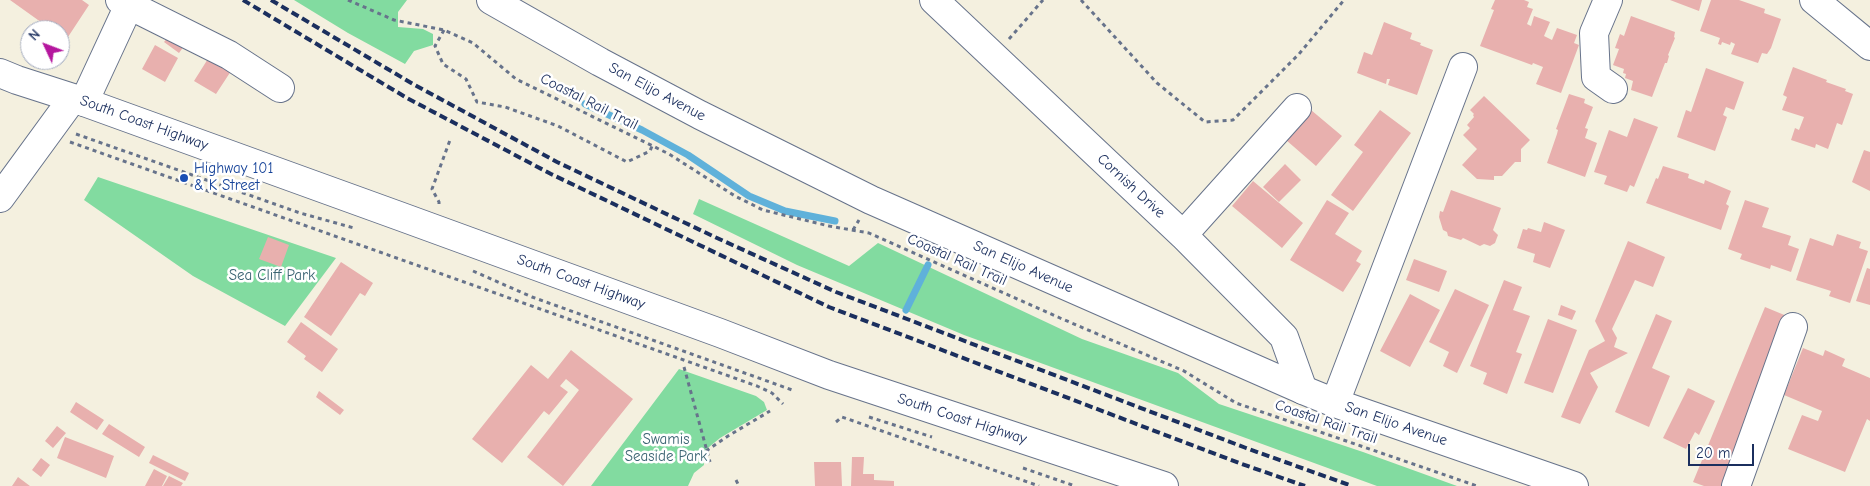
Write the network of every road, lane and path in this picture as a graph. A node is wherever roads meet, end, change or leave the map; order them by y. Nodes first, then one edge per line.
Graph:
1 (348, 0) edge
2 (492, 0) edge
3 (934, 0) edge
4 (1043, 0) edge
5 (1081, 0) edge
6 (1344, 0) edge
7 (1608, 0) edge
8 (1814, 0) edge
9 (124, 2) edge
10 (444, 30) junction
11 (1870, 46) edge
12 (996, 58) junction
13 (1463, 66) dead end
14 (0, 73) edge
15 (280, 88) dead end
16 (1613, 90) dead end
17 (79, 100) junction
18 (1297, 108) dead end
19 (450, 140) dead end
20 (54, 142) junction
21 (652, 146) junction
22 (0, 198) edge
23 (439, 202) dead end
24 (359, 229) dead end
25 (1183, 234) junction
26 (464, 268) dead end
27 (1793, 327) dead end
28 (684, 367) dead end
29 (1303, 390) junction
30 (803, 393) dead end
31 (1335, 403) junction
32 (783, 404) dead end
33 (770, 411) dead end
34 (836, 422) dead end
35 (706, 452) junction
36 (710, 462) dead end
37 (736, 480) dead end
38 (739, 486) edge
39 (1040, 486) edge
40 (1164, 486) edge
41 (1477, 486) edge
42 (1574, 486) edge
43 (1736, 486) edge

1 - 10 path, Coastal Rail Trail
2 - 29 main road, San Elijo Avenue
3 - 12 main road, Cornish Drive
4 - 12 path
5 - 6 path
7 - 16 main road
8 - 11 main road
9 - 15 main road
9 - 17 main road
10 - 21 path, Coastal Rail Trail
10 - 21 path
12 - 25 main road, Cornish Drive
13 - 31 main road
14 - 17 main road, South Coast Highway
17 - 20 main road
17 - 40 main road, South Coast Highway
18 - 25 main road
19 - 23 path
20 - 22 main road
20 - 24 path
20 - 32 path
21 - 41 path, Coastal Rail Trail
25 - 29 main road, Cornish Drive
26 - 30 path
27 - 43 main road
28 - 35 path
29 - 31 main road, San Elijo Avenue
31 - 42 main road, San Elijo Avenue
33 - 35 path
34 - 39 path
35 - 36 path
37 - 38 path

